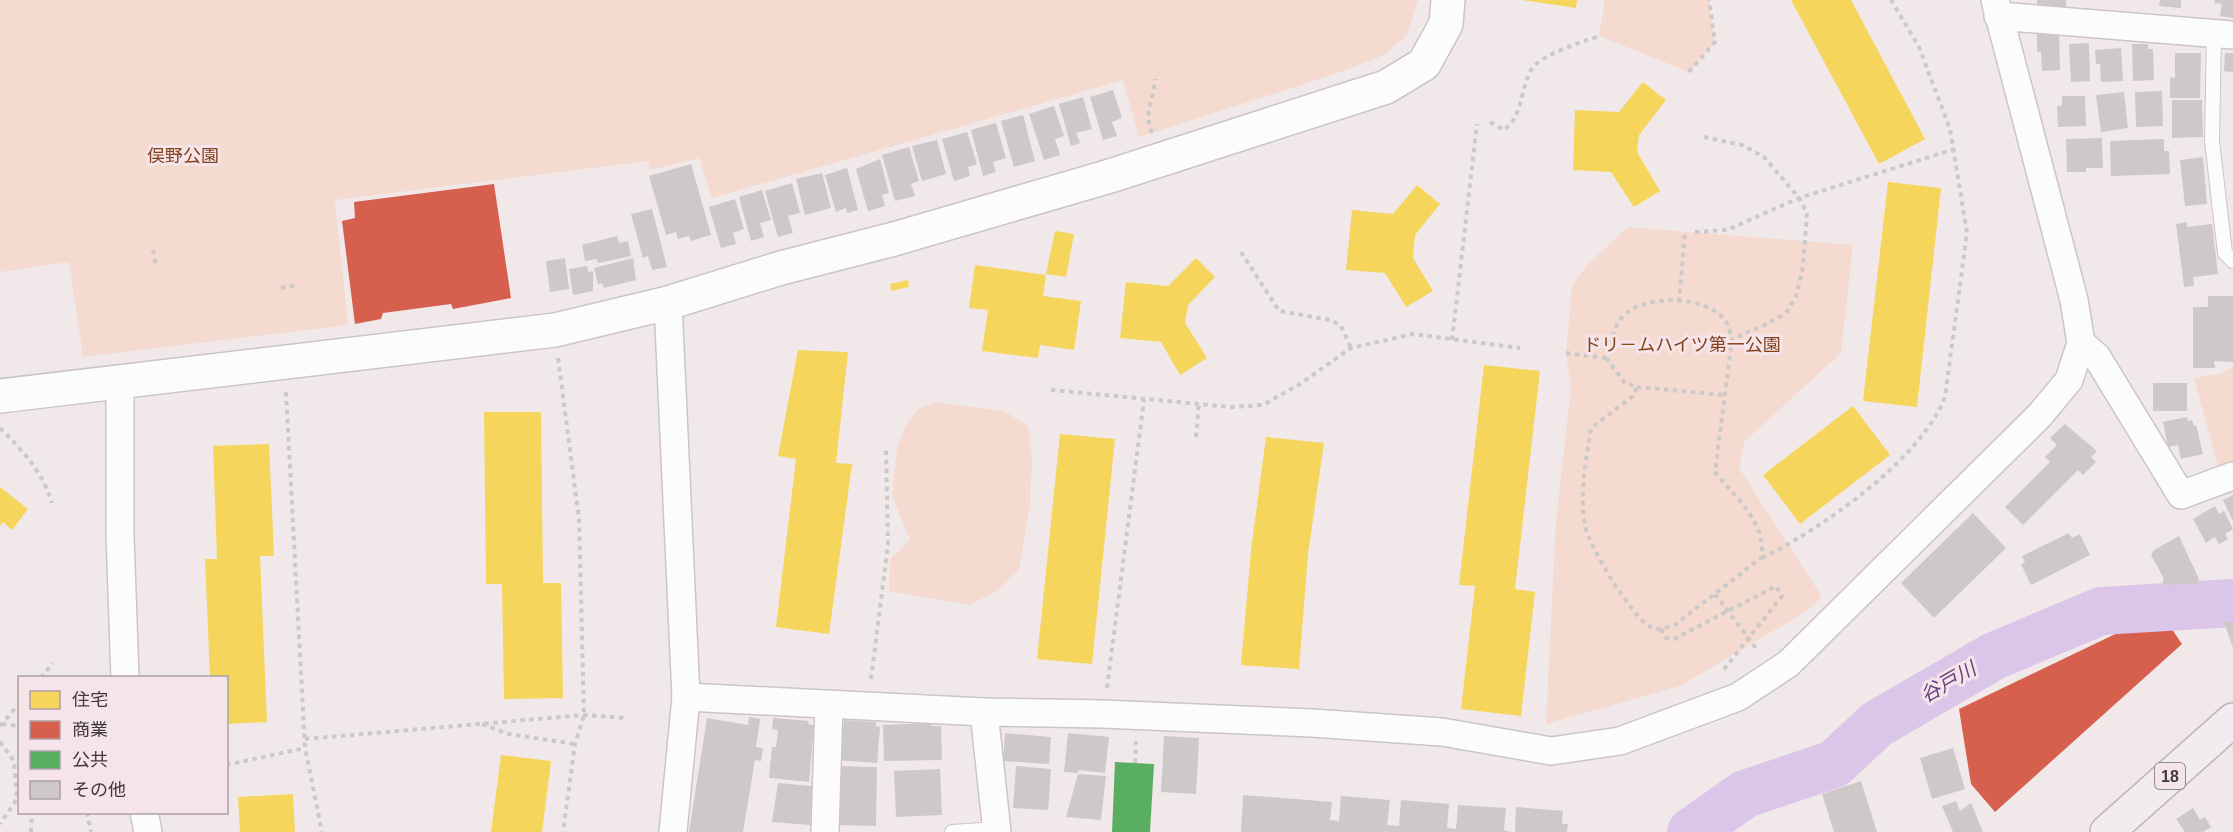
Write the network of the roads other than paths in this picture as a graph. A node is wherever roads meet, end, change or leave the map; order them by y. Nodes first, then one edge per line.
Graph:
1 (1448, 0) edge
2 (1997, 8) edge
3 (2223, 34) edge
4 (2233, 261) edge
5 (668, 303) junction
6 (2081, 343) junction
7 (120, 382) junction
8 (0, 396) edge
9 (2233, 476) edge
10 (125, 676) edge
11 (686, 697) junction
12 (829, 705) junction
13 (984, 712) junction
14 (2233, 720) edge
15 (144, 814) edge
16 (997, 831) edge
17 (148, 832) edge
18 (672, 832) edge
19 (825, 832) edge
20 (952, 832) edge
21 (2107, 832) edge

1 - 5 street
2 - 3 street
2 - 6 street
3 - 4 lane
5 - 7 street
5 - 11 street
6 - 9 street
6 - 13 street
7 - 8 street
7 - 10 street
11 - 12 street
11 - 18 street
12 - 13 street
12 - 19 street
13 - 16 street
14 - 21 main road, 18
15 - 17 street
16 - 20 lane

